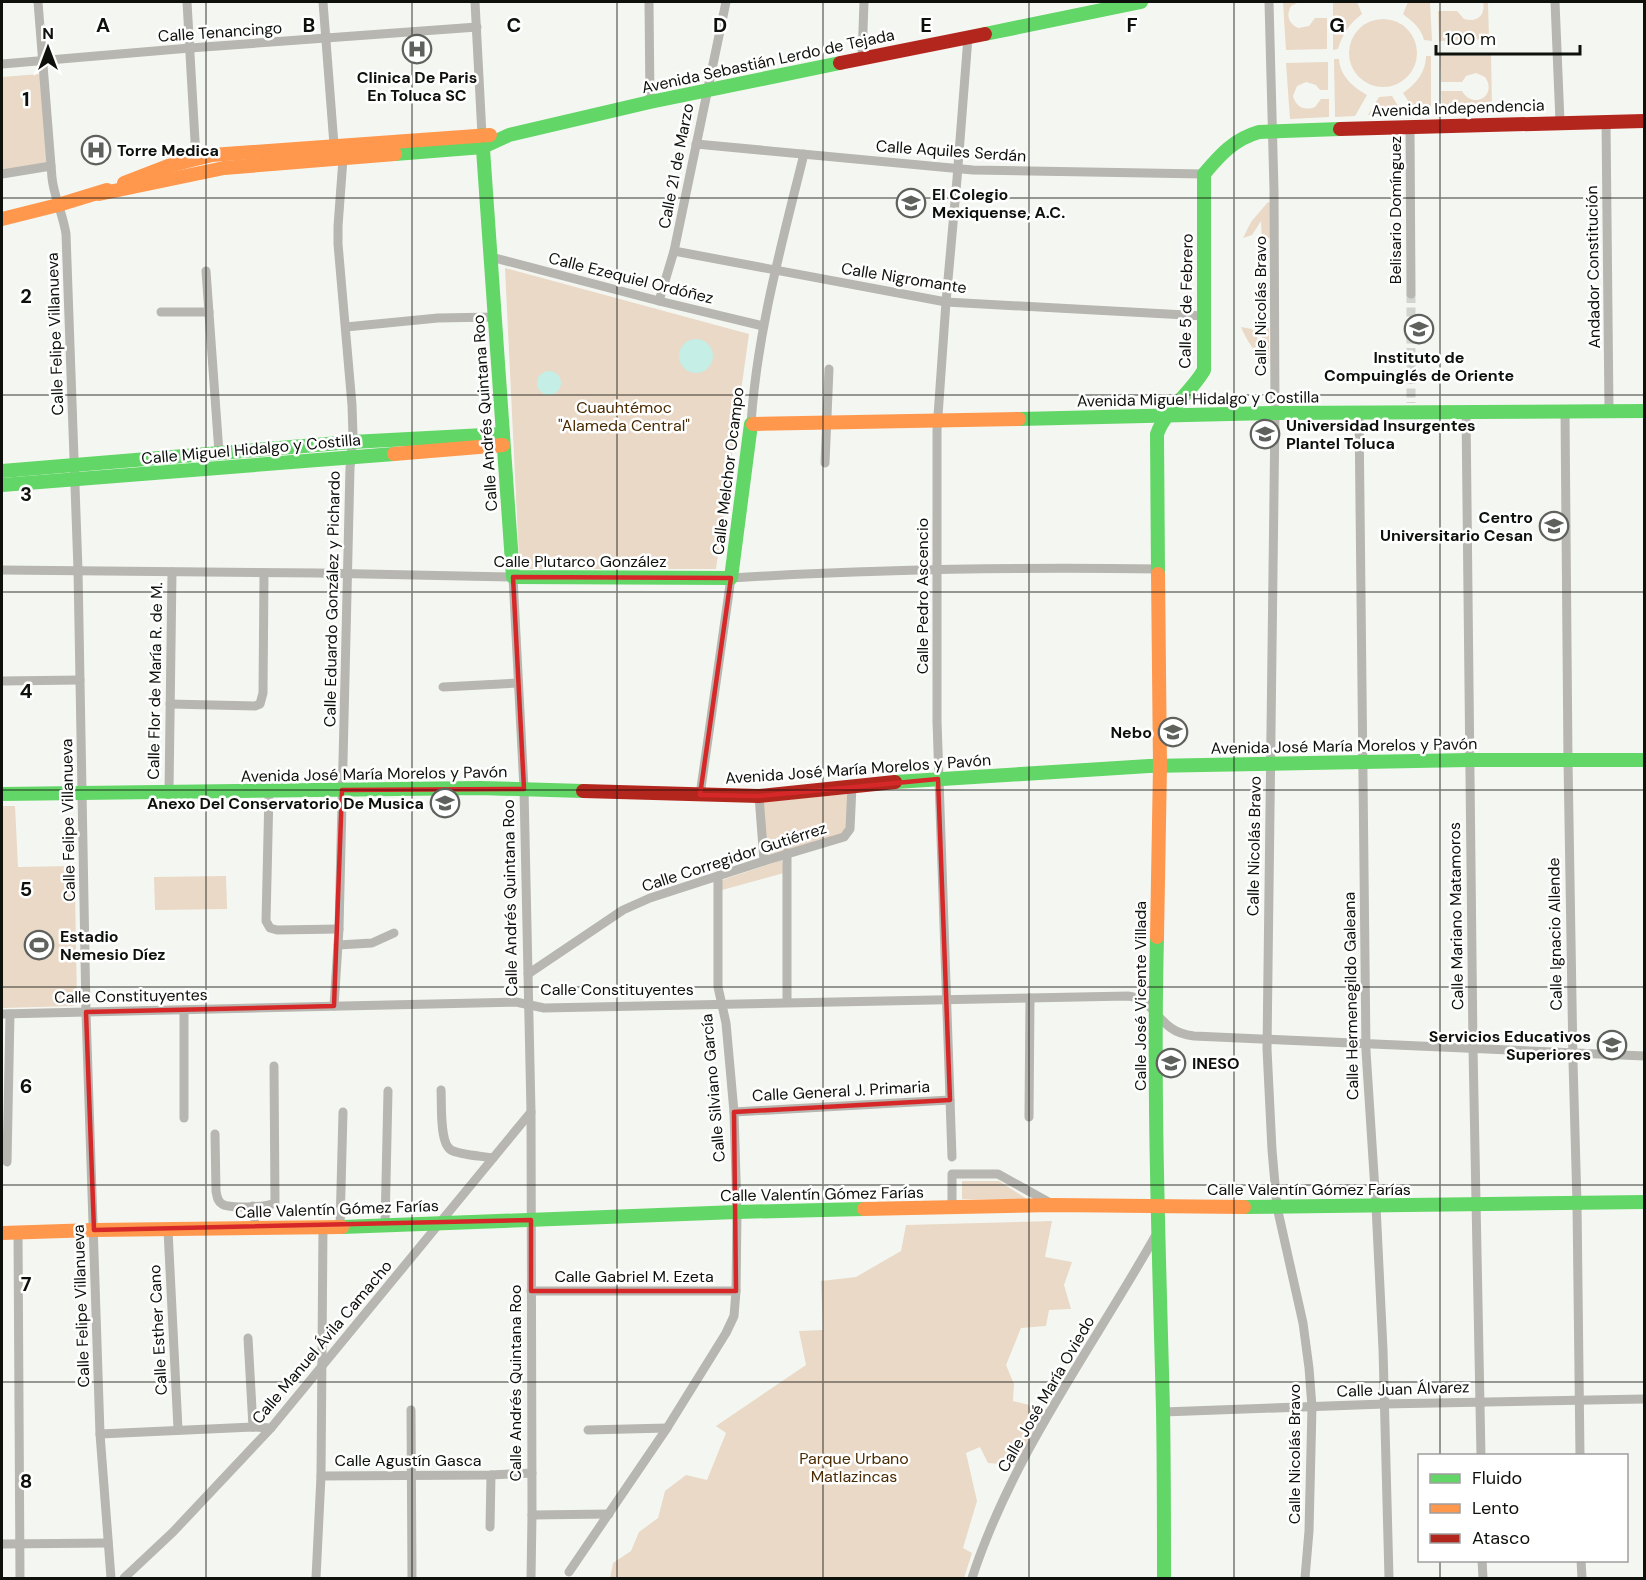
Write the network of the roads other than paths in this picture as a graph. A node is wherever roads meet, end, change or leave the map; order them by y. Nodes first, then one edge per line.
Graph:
1 (38, 2) edge
2 (187, 2) edge
3 (323, 2) edge
4 (475, 2) edge
5 (649, 2) edge
6 (726, 2) edge
7 (864, 2) edge
8 (1141, 2) edge
9 (1269, 2) edge
10 (1555, 2) edge
11 (477, 27) junction
12 (968, 37) junction
13 (326, 39) junction
14 (190, 48) junction
15 (862, 58) junction
16 (43, 61) junction
17 (2, 64) edge
18 (706, 91) junction
19 (650, 102) junction
20 (1644, 121) edge
21 (1560, 122) junction
22 (1606, 122) junction
23 (1410, 126) junction
24 (1273, 131) junction
25 (482, 141) junction
26 (696, 144) junction
27 (334, 146) junction
28 (804, 154) junction
29 (196, 158) junction
30 (343, 159) junction
31 (51, 166) junction
32 (958, 169) junction
33 (2, 174) edge
34 (1204, 174) junction
35 (99, 194) junction
36 (58, 205) junction
37 (2, 219) edge
38 (674, 251) junction
39 (491, 257) junction
40 (775, 270) junction
41 (206, 271) dead end
42 (1411, 294) tunnel mouth
43 (659, 301) junction
44 (946, 302) junction
45 (161, 312) dead end
46 (209, 312) junction
47 (1204, 316) junction
48 (495, 317) junction
49 (763, 326) junction
50 (346, 327) junction
51 (829, 369) dead end
52 (1565, 411) junction
53 (1609, 411) junction
54 (1644, 411) edge
55 (1466, 412) junction
56 (1275, 413) junction
57 (1359, 413) junction
58 (1167, 417) junction
59 (938, 421) junction
60 (751, 424) junction
61 (827, 424) junction
62 (503, 439) junction
63 (352, 450) junction
64 (219, 453) junction
65 (825, 463) dead end
66 (74, 465) junction
67 (2, 471) edge
68 (75, 480) junction
69 (2, 485) edge
70 (937, 569) junction
71 (1159, 569) junction
72 (2, 570) edge
73 (78, 570) junction
74 (172, 572) junction
75 (264, 573) junction
76 (349, 574) junction
77 (513, 577) junction
78 (731, 578) junction
79 (80, 680) junction
80 (2, 681) edge
81 (518, 683) junction
82 (443, 687) dead end
83 (170, 704) junction
84 (1469, 760) junction
85 (1568, 760) junction
86 (1644, 760) edge
87 (1363, 762) junction
88 (1270, 763) junction
89 (1160, 766) junction
90 (938, 779) junction
91 (852, 786) junction
92 (524, 789) junction
93 (342, 790) junction
94 (169, 791) junction
95 (82, 792) junction
96 (269, 792) junction
97 (2, 794) edge
98 (700, 795) junction
99 (759, 796) junction
100 (787, 854) junction
101 (764, 861) junction
102 (718, 876) junction
103 (339, 929) junction
104 (394, 933) dead end
105 (338, 945) junction
106 (528, 974) junction
107 (1030, 998) junction
108 (946, 999) junction
109 (787, 1002) junction
110 (529, 1003) junction
111 (721, 1004) junction
112 (334, 1005) junction
113 (184, 1010) junction
114 (86, 1012) junction
115 (1155, 1013) junction
116 (6, 1014) edge
117 (1267, 1040) junction
118 (1365, 1043) junction
119 (1473, 1048) junction
120 (1572, 1053) junction
121 (1644, 1056) edge
122 (274, 1066) dead end
123 (441, 1090) dead end
124 (388, 1091) dead end
125 (950, 1100) junction
126 (343, 1112) dead end
127 (734, 1112) junction
128 (531, 1113) junction
129 (1029, 1117) dead end
130 (184, 1118) dead end
131 (215, 1134) dead end
132 (952, 1157) dead end
133 (493, 1158) junction
134 (7, 1162) dead end
135 (1644, 1202) edge
136 (1577, 1204) junction
137 (1054, 1205) junction
138 (1477, 1205) junction
139 (253, 1206) junction
140 (1158, 1206) junction
141 (1376, 1206) junction
142 (1277, 1207) junction
143 (952, 1208) junction
144 (737, 1212) junction
145 (531, 1220) junction
146 (440, 1223) junction
147 (385, 1226) junction
148 (323, 1227) junction
149 (340, 1227) junction
150 (255, 1228) junction
151 (94, 1230) junction
152 (168, 1230) junction
153 (1158, 1231) junction
154 (18, 1232) junction
155 (2, 1233) edge
156 (531, 1291) junction
157 (736, 1291) junction
158 (248, 1338) dead end
159 (323, 1365) junction
160 (1644, 1399) edge
161 (1579, 1400) junction
162 (1480, 1402) junction
163 (1384, 1404) junction
164 (1312, 1407) junction
165 (411, 1410) dead end
166 (1163, 1412) junction
167 (253, 1427) junction
168 (271, 1428) junction
169 (667, 1428) junction
170 (177, 1429) junction
171 (588, 1430) dead end
172 (100, 1434) junction
173 (1481, 1454) edge
174 (1580, 1454) edge
175 (532, 1473) junction
176 (412, 1475) junction
177 (491, 1475) junction
178 (321, 1476) junction
179 (609, 1514) junction
180 (532, 1515) junction
181 (490, 1527) dead end
182 (108, 1543) junction
183 (2, 1544) edge
184 (20, 1544) junction
185 (1482, 1562) edge
186 (1581, 1562) edge
187 (569, 1572) dead end
188 (20, 1578) edge
189 (111, 1578) edge
190 (124, 1578) edge
191 (316, 1578) edge
192 (412, 1578) edge
193 (531, 1578) edge
194 (972, 1578) edge
195 (1164, 1578) edge
196 (1305, 1578) edge
197 (1389, 1578) edge
198 (1483, 1578) edge
199 (1582, 1578) edge

1 - 16 street, Calle Felipe Villanueva
2 - 14 street
3 - 13 street
4 - 11 street, Calle Andrés Quintana Roo
5 - 19 street
6 - 18 street, Calle 21 de Marzo
7 - 15 street
8 - 12 main road, Avenida Sebastián Lerdo de Tejada
9 - 24 street, Calle Nicolás Bravo
10 - 21 street
11 - 13 street, Calle Tenancingo
11 - 25 street, Calle Andrés Quintana Roo
12 - 15 main road, Avenida Sebastián Lerdo de Tejada
12 - 32 street, Calle Pedro Ascencio
13 - 14 street, Calle Tenancingo
13 - 27 street
14 - 16 street, Calle Tenancingo
14 - 29 street
15 - 18 main road, Avenida Sebastián Lerdo de Tejada
16 - 17 street, Calle Tenancingo
16 - 31 street, Calle Felipe Villanueva
18 - 19 main road, Avenida Sebastián Lerdo de Tejada
18 - 26 street, Calle 21 de Marzo
19 - 25 main road, Avenida Sebastián Lerdo de Tejada
20 - 22 main road, Avenida Independencia
21 - 22 main road, Avenida Independencia
21 - 23 main road, Avenida Independencia
22 - 53 street, Andador Constitución
23 - 24 main road, Avenida Independencia
23 - 42 street, Belisario Domínguez
24 - 34 main road, Avenida Independencia
24 - 56 street, Calle Nicolás Bravo
25 - 27 main road, Avenida Sebastián Lerdo de Tejada
25 - 30 main road, Avenida Sebastián Lerdo de Tejada
25 - 39 main road, Calle Andrés Quintana Roo
26 - 28 street, Calle Aquiles Serdán
26 - 38 street, Calle 21 de Marzo
27 - 29 main road, Avenida Sebastián Lerdo de Tejada
28 - 32 street, Calle Aquiles Serdán
28 - 40 street, Calle Melchor Ocampo
29 - 35 main road, Avenida Sebastián Lerdo de Tejada
30 - 35 main road, Avenida Sebastián Lerdo de Tejada
30 - 50 street, Calle Eduardo González y Pichardo
31 - 33 street
31 - 36 street, Calle Felipe Villanueva
32 - 34 street, Calle Aquiles Serdán
32 - 44 street, Calle Pedro Ascencio
34 - 47 main road, Calle 5 de Febrero
35 - 36 main road, Avenida Sebastián Lerdo de Tejada
36 - 37 main road, Avenida Sebastián Lerdo de Tejada
36 - 66 street, Calle Felipe Villanueva
38 - 40 street, Calle Nigromante
38 - 43 street, Calle 21 de Marzo
39 - 43 street, Calle Ezequiel Ordóñez
39 - 48 main road, Calle Andrés Quintana Roo
40 - 44 street, Calle Nigromante
40 - 49 street, Calle Melchor Ocampo
41 - 46 street
43 - 49 street, Calle Ezequiel Ordóñez
44 - 47 street, Calle Nigromante
44 - 59 street, Calle Pedro Ascencio
45 - 46 street
46 - 64 street
47 - 58 main road, Calle 5 de Febrero
48 - 50 street
48 - 62 main road, Calle Andrés Quintana Roo
49 - 60 street, Calle Melchor Ocampo
50 - 63 street, Calle Eduardo González y Pichardo
51 - 61 street
52 - 53 main road, Avenida Miguel Hidalgo y Costilla
52 - 55 main road, Avenida Miguel Hidalgo y Costilla
52 - 85 street, Calle Ignacio Allende
53 - 54 main road, Avenida Miguel Hidalgo y Costilla
55 - 57 main road, Avenida Miguel Hidalgo y Costilla
55 - 84 street, Calle Mariano Matamoros
56 - 57 main road, Avenida Miguel Hidalgo y Costilla
56 - 58 main road, Avenida Miguel Hidalgo y Costilla
56 - 88 street, Calle Nicolás Bravo
57 - 87 street, Calle Hermenegildo Galeana
58 - 59 main road, Avenida Miguel Hidalgo y Costilla
58 - 71 main road, Calle José Vicente Villada
59 - 61 main road, Avenida Miguel Hidalgo y Costilla
59 - 70 street, Calle Pedro Ascencio
60 - 61 main road, Avenida Miguel Hidalgo y Costilla
60 - 78 main road, Calle Melchor Ocampo
61 - 65 street
62 - 63 main road, Calle Miguel Hidalgo y Costilla
62 - 77 main road, Calle Andrés Quintana Roo
63 - 64 main road, Calle Miguel Hidalgo y Costilla
63 - 68 main road, Calle Miguel Hidalgo y Costilla
63 - 76 street, Calle Eduardo González y Pichardo
64 - 66 main road, Calle Miguel Hidalgo y Costilla
66 - 67 main road, Calle Miguel Hidalgo y Costilla
66 - 68 street, Calle Felipe Villanueva
68 - 69 main road, Calle Miguel Hidalgo y Costilla
68 - 73 street, Calle Felipe Villanueva
70 - 71 street, Calle Plutarco González
70 - 78 street, Calle Plutarco González
70 - 90 street, Calle Pedro Ascencio
71 - 89 main road, Calle José Vicente Villada
72 - 73 street, Calle Plutarco González
73 - 74 street, Calle Plutarco González
73 - 79 street, Calle Felipe Villanueva
74 - 75 street, Calle Plutarco González
74 - 83 street, Calle Flor de María R. de M.
75 - 76 street, Calle Plutarco González
75 - 83 street
76 - 77 street, Calle Plutarco González
76 - 93 street, Calle Eduardo González y Pichardo
77 - 78 main road, Calle Plutarco González
77 - 81 street, Calle Andrés Quintana Roo
78 - 98 street, Calle Melchor Ocampo
79 - 80 street
79 - 95 street, Calle Felipe Villanueva
81 - 82 street
81 - 92 street, Calle Andrés Quintana Roo
83 - 94 street, Calle Flor de María R. de M.
84 - 85 main road, Avenida José María Morelos y Pavón
84 - 87 main road, Avenida José María Morelos y Pavón
84 - 119 street, Calle Mariano Matamoros
85 - 86 main road, Avenida José María Morelos y Pavón
85 - 120 street, Calle Ignacio Allende
87 - 88 main road, Avenida José María Morelos y Pavón
87 - 118 street, Calle Hermenegildo Galeana
88 - 89 main road, Avenida José María Morelos y Pavón
88 - 117 street, Calle Nicolás Bravo
89 - 90 main road, Avenida José María Morelos y Pavón
89 - 115 main road, Calle José Vicente Villada
90 - 91 main road, Avenida José María Morelos y Pavón
90 - 108 street, Calle Pedro Ascencio
91 - 99 main road, Avenida José María Morelos y Pavón
91 - 100 street, Calle Corregidor Gutiérrez
92 - 93 main road, Avenida José María Morelos y Pavón
92 - 98 main road, Avenida José María Morelos y Pavón
92 - 106 street, Calle Andrés Quintana Roo
93 - 96 main road, Avenida José María Morelos y Pavón
93 - 103 street, Calle Eduardo González y Pichardo
94 - 95 main road, Avenida José María Morelos y Pavón
94 - 96 main road, Avenida José María Morelos y Pavón
95 - 97 main road, Avenida José María Morelos y Pavón
95 - 114 street, Calle Felipe Villanueva
96 - 103 street
98 - 99 main road, Avenida José María Morelos y Pavón
99 - 101 street
100 - 101 street, Calle Corregidor Gutiérrez
100 - 109 street
101 - 102 street, Calle Corregidor Gutiérrez
102 - 106 street, Calle Corregidor Gutiérrez
102 - 111 street, Calle Silviano García
103 - 105 street, Calle Eduardo González y Pichardo
104 - 105 street
105 - 112 street, Calle Eduardo González y Pichardo
106 - 110 street, Calle Andrés Quintana Roo
107 - 108 street, Calle Constituyentes
107 - 115 street, Calle Constituyentes
107 - 129 street
108 - 109 street, Calle Constituyentes
108 - 125 street, Calle Pedro Ascencio
109 - 111 street, Calle Constituyentes
110 - 111 street, Calle Constituyentes
110 - 112 street, Calle Constituyentes
110 - 128 street, Calle Andrés Quintana Roo
111 - 127 street, Calle Silviano García
112 - 113 street, Calle Constituyentes
113 - 114 street, Calle Constituyentes
113 - 130 street
114 - 116 street, Calle Constituyentes
114 - 151 street, Calle Felipe Villanueva
115 - 117 street, Calle Constituyentes
115 - 140 main road, Calle José Vicente Villada
116 - 134 street
117 - 118 street, Calle Constituyentes
117 - 142 street, Calle Nicolás Bravo
118 - 119 street, Calle Constituyentes
118 - 141 street, Calle Hermenegildo Galeana
119 - 120 street, Calle Constituyentes
119 - 138 street, Calle Mariano Matamoros
120 - 121 street, Calle Constituyentes
120 - 136 street, Calle Ignacio Allende
122 - 139 street
123 - 133 street
124 - 147 street
125 - 127 street, Calle General J. Primaria
125 - 132 street, Calle Pedro Ascencio
126 - 149 street
127 - 144 street, Calle Silviano García
128 - 133 street, Calle Manuel Ávila Camacho
128 - 145 street, Calle Andrés Quintana Roo
131 - 139 street
133 - 146 street, Calle Manuel Ávila Camacho
135 - 136 main road, Calle Valentín Gómez Farías
136 - 138 main road, Calle Valentín Gómez Farías
136 - 161 street, Calle Ignacio Allende
137 - 140 main road, Calle Valentín Gómez Farías
137 - 143 main road, Calle Valentín Gómez Farías
137 - 143 street
138 - 141 main road, Calle Valentín Gómez Farías
138 - 162 street, Calle Mariano Matamoros
139 - 150 street
140 - 142 main road, Calle Valentín Gómez Farías
140 - 153 main road, Calle José Vicente Villada
141 - 142 main road, Calle Valentín Gómez Farías
141 - 163 street, Calle Hermenegildo Galeana
142 - 164 street, Calle Nicolás Bravo
143 - 144 main road, Calle Valentín Gómez Farías
144 - 145 main road, Calle Valentín Gómez Farías
144 - 157 street, Calle Silviano García
145 - 146 main road, Calle Valentín Gómez Farías
145 - 156 street, Calle Andrés Quintana Roo
146 - 147 main road, Calle Valentín Gómez Farías
146 - 159 street, Calle Manuel Ávila Camacho
147 - 149 main road, Calle Valentín Gómez Farías
148 - 149 main road, Calle Valentín Gómez Farías
148 - 150 main road, Calle Valentín Gómez Farías
148 - 159 street
150 - 152 main road, Calle Valentín Gómez Farías
151 - 152 main road, Calle Valentín Gómez Farías
151 - 154 main road, Calle Valentín Gómez Farías
151 - 172 street, Calle Felipe Villanueva
152 - 170 street, Calle Esther Cano
153 - 166 main road, Calle José Vicente Villada
153 - 194 street, Calle José María Oviedo
154 - 155 main road, Calle Valentín Gómez Farías
154 - 184 street
156 - 157 street, Calle Gabriel M. Ezeta
156 - 175 street, Calle Andrés Quintana Roo
157 - 169 street, Calle Silviano García
158 - 167 street
159 - 168 street, Calle Manuel Ávila Camacho
159 - 178 street
160 - 161 street, Calle Juan Álvarez
161 - 162 street, Calle Juan Álvarez
161 - 174 street, Calle Ignacio Allende
162 - 163 street, Calle Juan Álvarez
162 - 173 street, Calle Mariano Matamoros
163 - 164 street, Calle Juan Álvarez
163 - 197 street, Calle Hermenegildo Galeana
164 - 166 street, Calle Juan Álvarez
164 - 196 street, Calle Nicolás Bravo
165 - 176 street
166 - 195 main road, Calle José Vicente Villada
167 - 168 street
167 - 170 street
168 - 190 street, Calle Manuel Ávila Camacho
169 - 171 street
169 - 179 street, Calle Silviano García
170 - 172 street
172 - 182 street, Calle Felipe Villanueva
175 - 177 street, Calle Agustín Gasca
175 - 180 street, Calle Andrés Quintana Roo
176 - 177 street, Calle Agustín Gasca
176 - 178 street, Calle Agustín Gasca
176 - 192 street
177 - 181 street
178 - 191 street
179 - 180 street
179 - 187 street, Calle Silviano García
180 - 193 street, Calle Andrés Quintana Roo
182 - 184 street
182 - 189 street, Calle Felipe Villanueva
183 - 184 street
184 - 188 street
185 - 198 street
186 - 199 street

